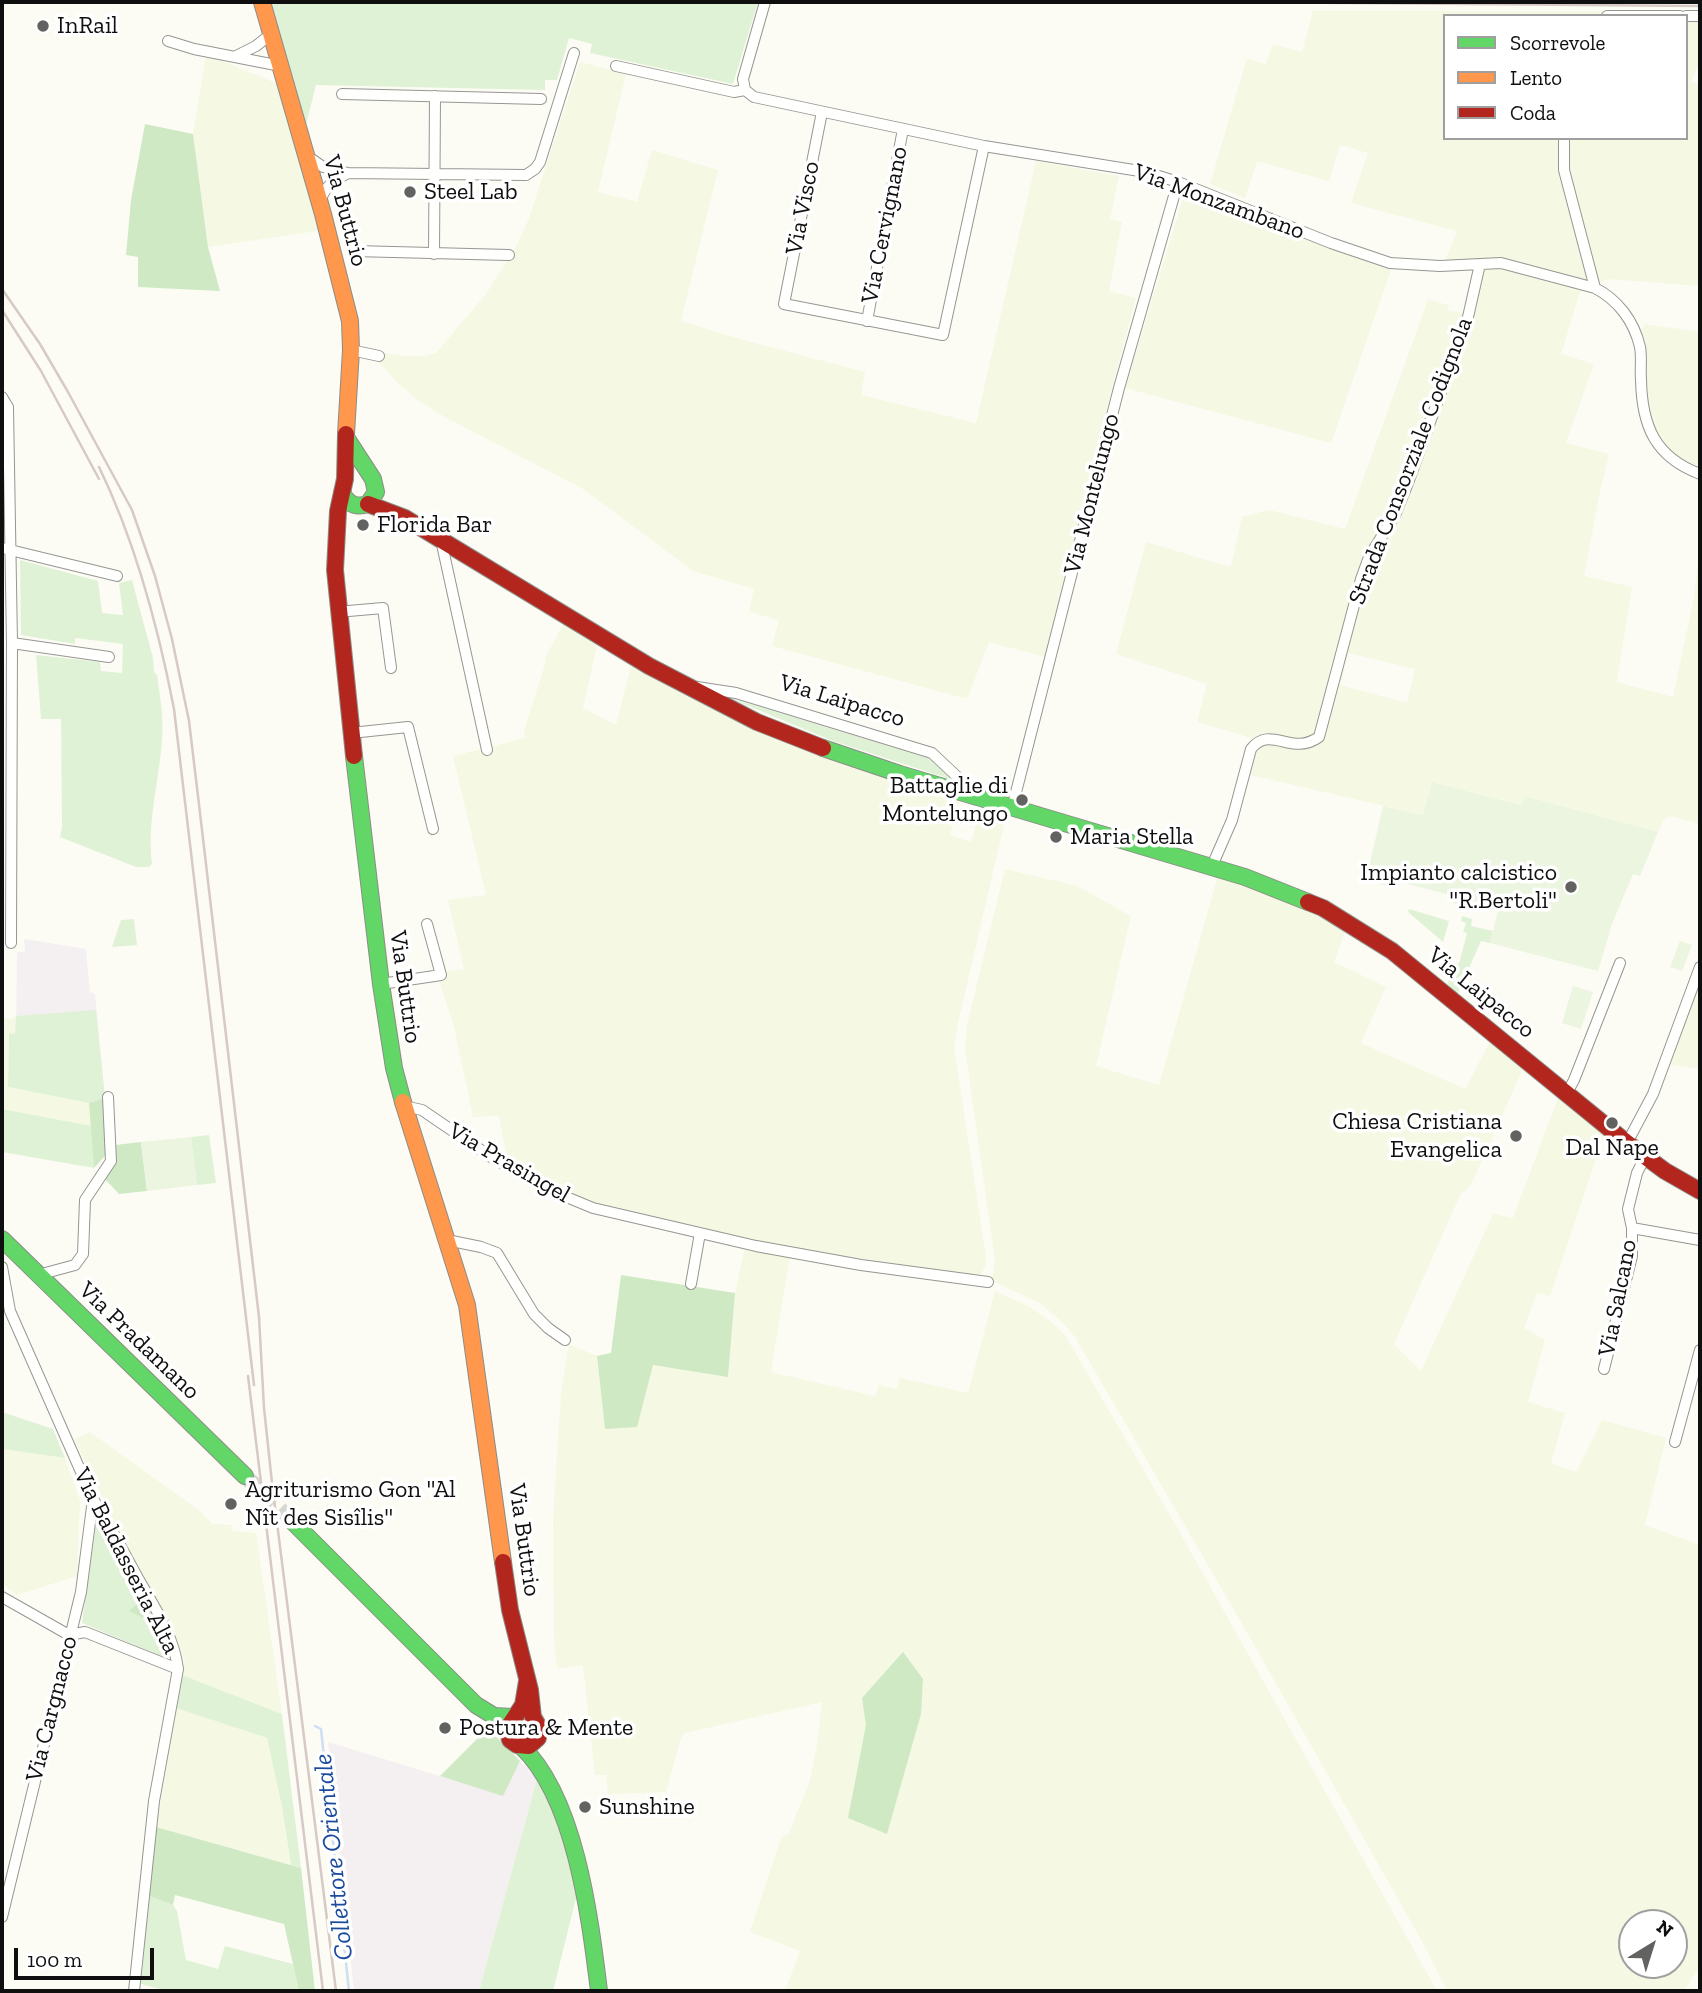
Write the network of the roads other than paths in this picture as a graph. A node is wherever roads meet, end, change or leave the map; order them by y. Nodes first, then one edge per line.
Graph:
1 (262, 2) edge
2 (765, 2) edge
3 (271, 34) junction
4 (169, 41) dead end
5 (574, 53) dead end
6 (236, 56) junction
7 (281, 66) junction
8 (616, 66) dead end
9 (745, 90) junction
10 (342, 94) dead end
11 (436, 96) junction
12 (541, 99) dead end
13 (822, 113) junction
14 (903, 129) junction
15 (1564, 140) edge
16 (984, 146) junction
17 (306, 155) junction
18 (433, 174) junction
19 (331, 176) junction
20 (313, 180) junction
21 (1178, 182) junction
22 (320, 202) junction
23 (354, 251) dead end
24 (434, 254) junction
25 (509, 255) dead end
26 (1480, 264) junction
27 (1595, 288) junction
28 (867, 321) junction
29 (351, 350) junction
30 (379, 356) dead end
31 (3, 398) edge
32 (345, 436) junction
33 (1700, 474) edge
34 (373, 482) junction
35 (343, 486) junction
36 (361, 505) junction
37 (405, 518) junction
38 (337, 521) junction
39 (440, 540) junction
40 (6, 549) edge
41 (117, 576) dead end
42 (337, 612) junction
43 (12, 643) junction
44 (108, 657) dead end
45 (391, 667) dead end
46 (684, 685) junction
47 (6, 690) edge
48 (351, 733) junction
49 (487, 750) dead end
50 (964, 794) junction
51 (1012, 808) junction
52 (433, 829) dead end
53 (6, 855) edge
54 (1212, 866) junction
55 (427, 924) dead end
56 (11, 943) dead end
57 (1620, 963) dead end
58 (1700, 967) edge
59 (381, 984) junction
60 (1567, 1093) junction
61 (108, 1097) dead end
62 (404, 1106) junction
63 (1627, 1143) junction
64 (1645, 1157) junction
65 (1700, 1191) edge
66 (1632, 1228) junction
67 (700, 1233) junction
68 (2, 1239) edge
69 (447, 1240) junction
70 (1700, 1240) edge
71 (2, 1267) edge
72 (38, 1275) junction
73 (988, 1282) dead end
74 (691, 1284) dead end
75 (565, 1339) dead end
76 (1700, 1350) edge
77 (1604, 1369) dead end
78 (1675, 1442) dead end
79 (245, 1476) tunnel mouth
80 (93, 1499) junction
81 (293, 1521) tunnel mouth
82 (2, 1597) edge
83 (69, 1635) junction
84 (178, 1670) junction
85 (527, 1681) junction
86 (476, 1705) junction
87 (514, 1716) junction
88 (533, 1717) junction
89 (539, 1734) junction
90 (514, 1742) junction
91 (549, 1783) junction
92 (2, 1917) edge
93 (134, 1991) edge
94 (599, 1991) edge

1 - 3 street, Via Buttrio
2 - 9 street
3 - 6 street
3 - 7 street, Via Buttrio
4 - 6 street
5 - 18 street
6 - 7 street
7 - 17 street, Via Buttrio
8 - 9 street, Via Monzambano
9 - 13 street, Via Monzambano
10 - 11 street
11 - 12 street
11 - 18 street
13 - 14 street, Via Monzambano
13 - 28 street, Via Visco
14 - 16 street, Via Monzambano
14 - 28 street, Via Cervignano
15 - 27 street
16 - 21 street, Via Monzambano
16 - 28 street
17 - 19 street
17 - 20 street, Via Buttrio
18 - 19 street
18 - 24 street
19 - 20 street
19 - 22 street
20 - 22 street, Via Buttrio
21 - 26 street, Via Monzambano
21 - 51 street, Via Montelungo
22 - 29 street, Via Buttrio
23 - 24 street
24 - 25 street
26 - 27 street, Via Monzambano
26 - 54 street, Strada Consorziale Codignola
27 - 33 street, Via Monzambano
29 - 30 street
29 - 32 street, Via Buttrio
31 - 40 street
32 - 34 street
32 - 35 street, Via Buttrio
34 - 35 street
34 - 36 street
34 - 37 street, Via Laipacco
35 - 36 street
35 - 38 street, Via Buttrio
36 - 37 street, Via Laipacco
36 - 38 street
37 - 39 street, Via Laipacco
38 - 42 street, Via Buttrio
39 - 46 street, Via Laipacco
39 - 49 street
40 - 41 street
40 - 43 street
42 - 45 street
42 - 48 street, Via Buttrio
43 - 44 street
43 - 47 street
46 - 50 street, Via Laipacco
46 - 50 street, Via Laipacco
47 - 53 street
48 - 52 street
48 - 59 street, Via Buttrio
50 - 51 street, Via Laipacco
51 - 54 street, Via Laipacco
53 - 56 street
54 - 60 street, Via Laipacco
55 - 59 street
57 - 60 street
58 - 63 street
59 - 62 street, Via Buttrio
60 - 63 street, Via Laipacco
61 - 72 street
62 - 67 street, Via Prasingel
62 - 69 street, Via Buttrio
63 - 64 street, Via Laipacco
64 - 65 street, Via Laipacco
64 - 66 street, Via Salcano
66 - 70 street, Via Salcano
66 - 77 street, Via Salcano
67 - 73 street, Via Prasingel
67 - 74 street
68 - 72 street, Via Pradamano
69 - 75 street
69 - 85 street, Via Buttrio
71 - 80 street, Via Baldasseria Alta
72 - 79 street, Via Pradamano
76 - 78 street
80 - 83 street, Via Cargnacco
80 - 84 street, Via Baldasseria Alta
81 - 86 street
82 - 83 street
83 - 84 street
83 - 92 street, Via Cargnacco
84 - 93 street, Via Baldasseria Alta
85 - 87 street
85 - 88 street, Via Buttrio
86 - 87 street
86 - 90 street
87 - 88 street
87 - 90 street
88 - 89 street, Via Buttrio
89 - 90 street
89 - 91 street, Via Buttrio
90 - 91 street, Via Buttrio
91 - 94 street, Via Buttrio

